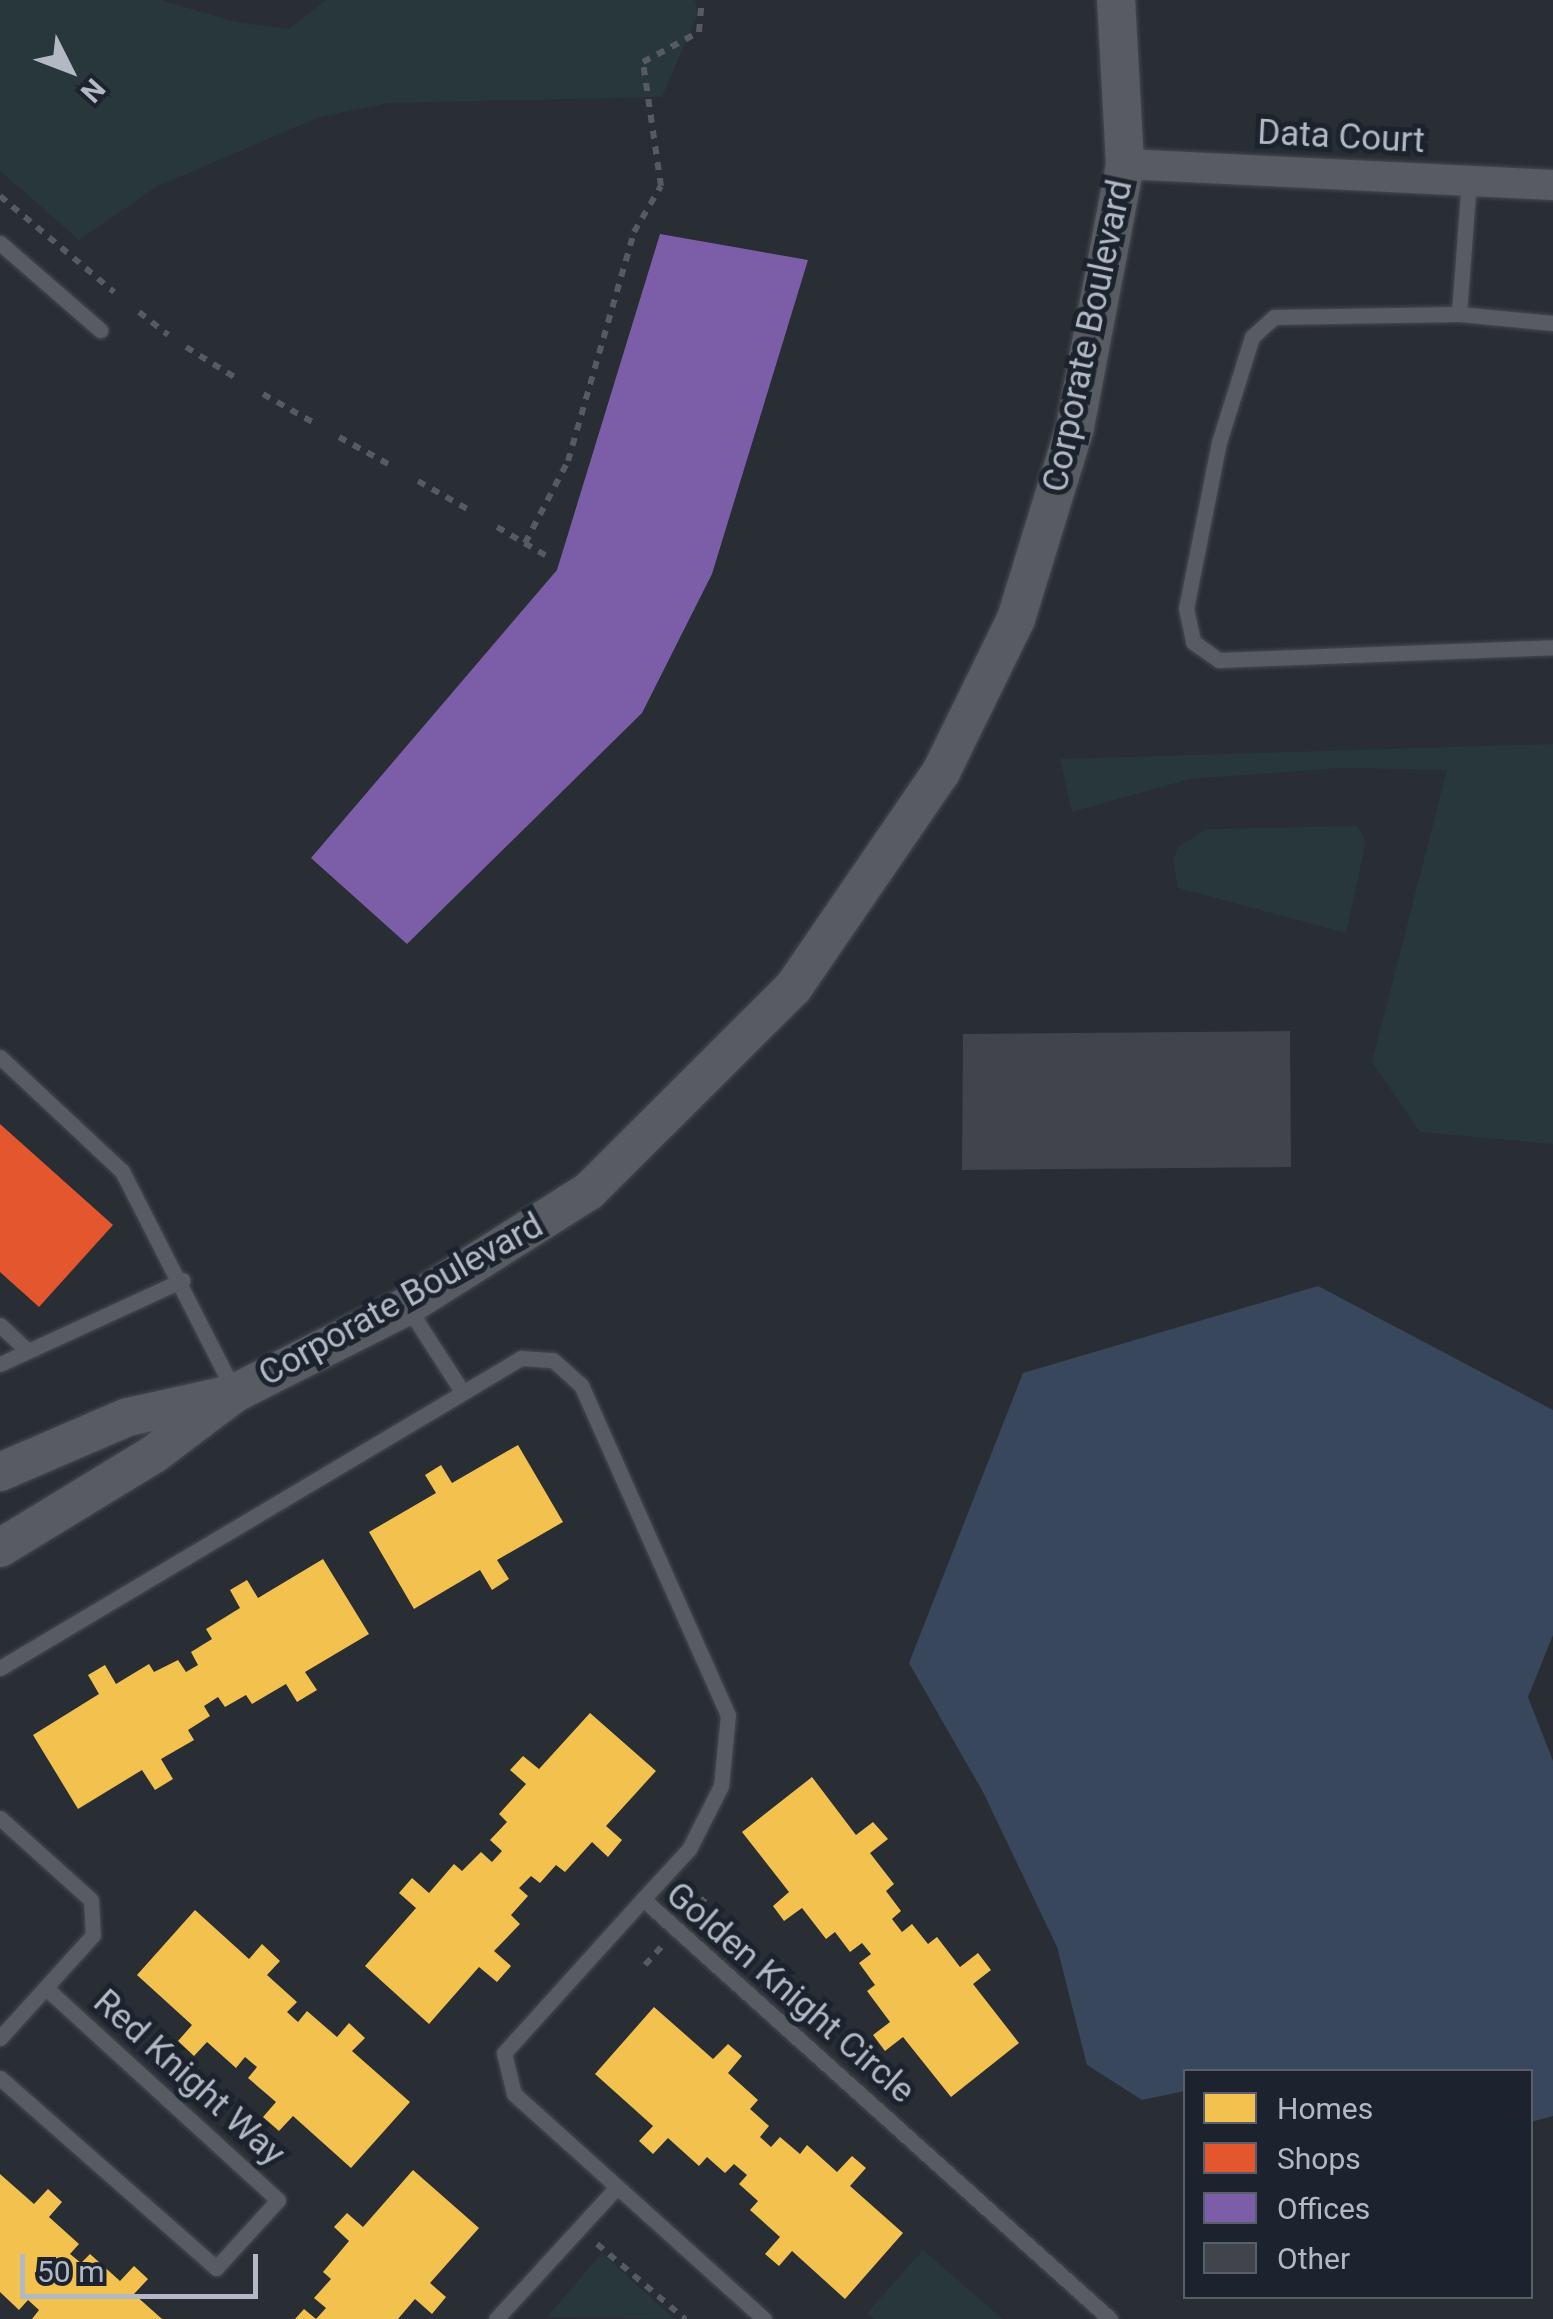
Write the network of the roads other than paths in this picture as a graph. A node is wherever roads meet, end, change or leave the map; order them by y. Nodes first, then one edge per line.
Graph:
1 (1116, 0) edge
2 (1125, 164) junction
3 (1469, 180) junction
4 (1553, 184) edge
5 (0, 243) edge
6 (1458, 314) junction
7 (1553, 322) edge
8 (100, 330) dead end
9 (1553, 647) edge
10 (0, 1058) edge
11 (183, 1280) junction
12 (408, 1306) junction
13 (0, 1325) edge
14 (28, 1350) junction
15 (0, 1364) edge
16 (235, 1393) junction
17 (463, 1393) junction
18 (0, 1472) edge
19 (0, 1548) edge
20 (0, 1668) edge
21 (0, 1818) edge
22 (643, 1899) junction
23 (46, 1988) junction
24 (0, 2038) edge
25 (0, 2078) edge
26 (617, 2187) junction
27 (496, 2319) edge
28 (764, 2319) edge
29 (1110, 2319) edge

1 - 2 street, Corporate Boulevard
2 - 3 street, Data Court
2 - 12 street, Corporate Boulevard
3 - 4 street, Data Court
3 - 6 lane
5 - 8 lane
6 - 7 lane
6 - 9 lane
10 - 11 lane
11 - 14 lane
11 - 16 lane
12 - 16 street, Corporate Boulevard
12 - 17 lane
13 - 14 lane
14 - 15 lane
16 - 18 street, Corporate Boulevard
16 - 19 street, Corporate Boulevard
17 - 20 lane
17 - 22 lane
21 - 23 lane
22 - 26 lane, Golden Knight Circle
22 - 29 lane, Golden Knight Circle
23 - 24 lane
23 - 25 lane, Red Knight Way
26 - 27 lane
26 - 28 lane, Golden Knight Circle

